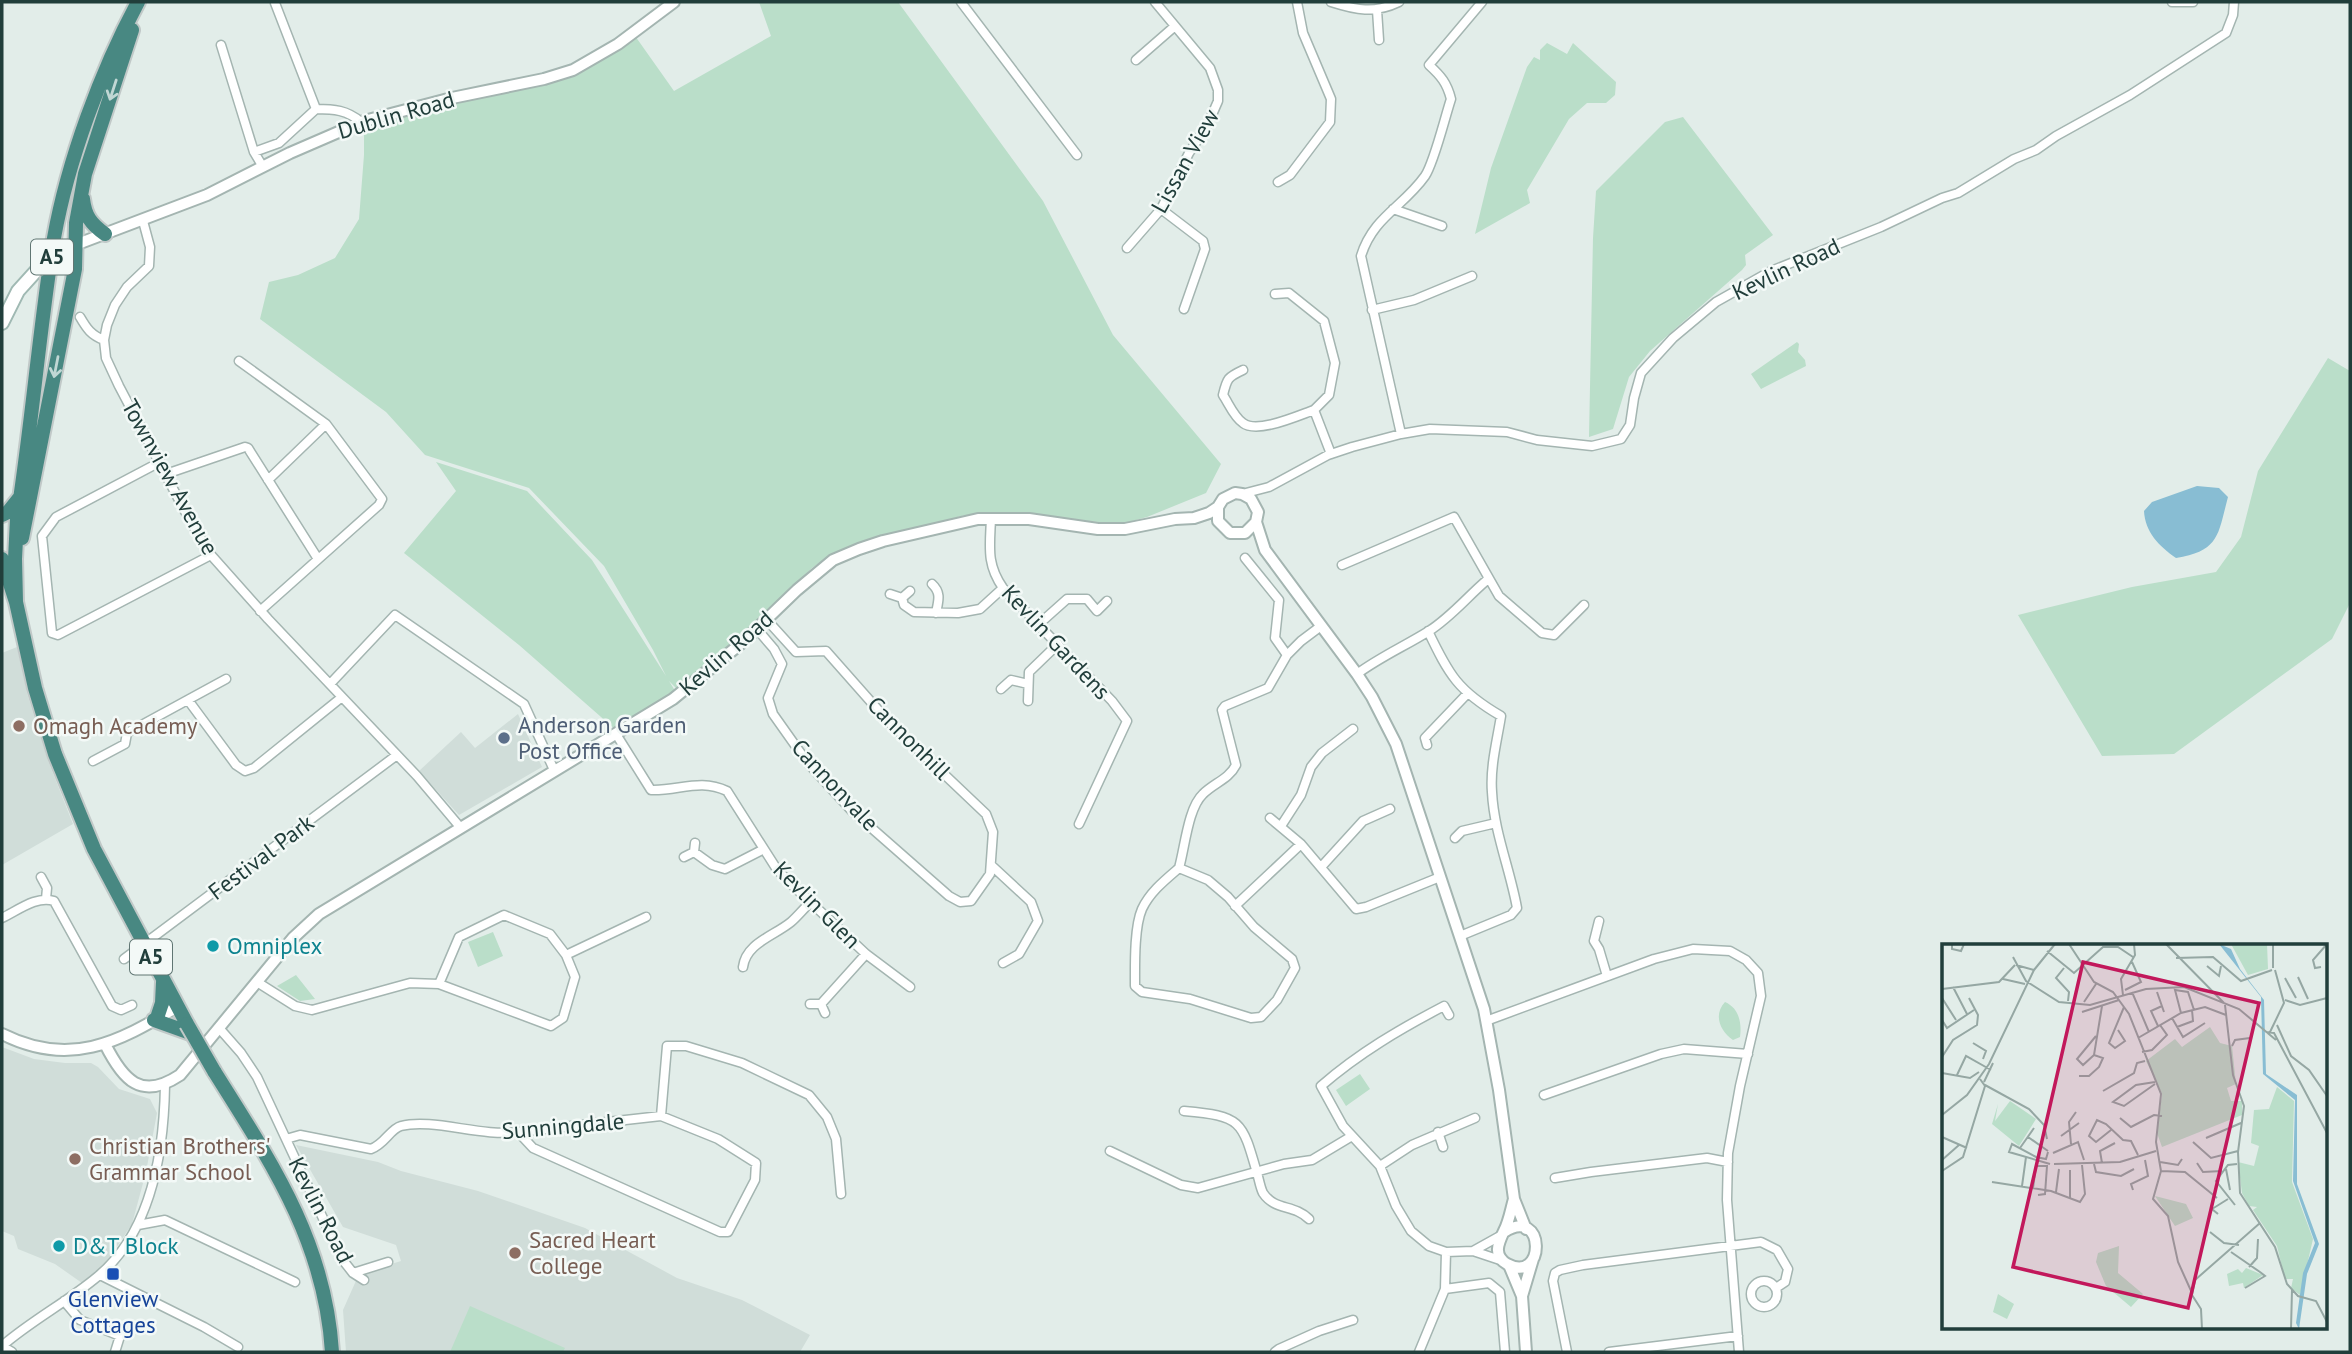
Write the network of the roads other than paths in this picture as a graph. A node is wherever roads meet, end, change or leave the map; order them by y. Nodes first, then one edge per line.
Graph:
1 (140, 2) edge
2 (674, 2) edge
3 (961, 2) edge
4 (1155, 2) edge
5 (1297, 2) edge
6 (1331, 2) edge
7 (1399, 2) edge
8 (1482, 2) edge
9 (2172, 2) edge
10 (2193, 2) edge
11 (2234, 2) edge
12 (275, 3) edge
13 (1377, 10) junction
14 (1175, 26) junction
15 (1378, 40) dead end
16 (221, 45) dead end
17 (1136, 60) dead end
18 (316, 109) junction
19 (361, 122) junction
20 (254, 152) junction
21 (1077, 155) dead end
22 (263, 167) junction
23 (1278, 182) dead end
24 (82, 191) junction
25 (1161, 209) junction
26 (1393, 209) junction
27 (143, 221) junction
28 (1442, 226) dead end
29 (105, 234) junction
30 (71, 247) junction
31 (1128, 248) dead end
32 (1472, 276) dead end
33 (1275, 294) dead end
34 (1184, 309) dead end
35 (1373, 310) junction
36 (80, 317) dead end
37 (2, 323) edge
38 (104, 340) junction
39 (239, 361) dead end
40 (1243, 370) dead end
41 (1314, 410) junction
42 (326, 424) junction
43 (1401, 434) junction
44 (1331, 454) junction
45 (160, 462) junction
46 (166, 474) junction
47 (268, 480) junction
48 (1269, 486) junction
49 (1242, 494) junction
50 (21, 496) junction
51 (1256, 504) junction
52 (1218, 507) junction
53 (2, 515) edge
54 (991, 518) junction
55 (1194, 518) junction
56 (1256, 522) junction
57 (1221, 526) junction
58 (1240, 534) junction
59 (1265, 550) junction
60 (211, 555) junction
61 (1245, 558) dead end
62 (8, 559) edge
63 (318, 559) junction
64 (1342, 565) dead end
65 (1487, 580) junction
66 (932, 584) dead end
67 (1003, 588) junction
68 (911, 591) dead end
69 (890, 594) dead end
70 (902, 598) junction
71 (1107, 601) dead end
72 (1584, 605) dead end
73 (260, 611) junction
74 (936, 613) junction
75 (766, 620) junction
76 (1039, 624) junction
77 (1321, 626) junction
78 (756, 628) junction
79 (1428, 631) junction
80 (1058, 644) junction
81 (1287, 655) junction
82 (1357, 674) junction
83 (226, 679) dead end
84 (330, 684) junction
85 (1028, 684) junction
86 (1001, 689) dead end
87 (1467, 694) junction
88 (342, 697) junction
89 (188, 700) junction
90 (1028, 701) dead end
91 (1353, 729) dead end
92 (616, 734) junction
93 (1427, 745) dead end
94 (397, 755) junction
95 (93, 761) dead end
96 (554, 770) junction
97 (1390, 809) dead end
98 (1270, 818) dead end
99 (1496, 823) junction
100 (1079, 824) dead end
101 (1281, 826) junction
102 (460, 827) junction
103 (1455, 838) dead end
104 (1301, 844) junction
105 (764, 849) junction
106 (684, 857) dead end
107 (991, 865) junction
108 (1322, 866) junction
109 (1179, 868) junction
110 (41, 877) dead end
111 (1440, 877) junction
112 (977, 894) joint
113 (46, 898) junction
114 (811, 902) junction
115 (1235, 906) junction
116 (646, 916) dead end
117 (2, 918) edge
118 (1599, 921) dead end
119 (1460, 936) junction
120 (866, 954) junction
121 (566, 955) junction
122 (124, 958) dead end
123 (1003, 963) dead end
124 (743, 967) dead end
125 (1607, 976) junction
126 (163, 981) junction
127 (257, 982) junction
128 (439, 984) junction
129 (909, 987) dead end
130 (810, 1004) dead end
131 (821, 1004) junction
132 (132, 1005) dead end
133 (177, 1007) junction
134 (825, 1013) dead end
135 (1449, 1015) dead end
136 (156, 1019) junction
137 (1486, 1021) junction
138 (219, 1028) junction
139 (186, 1029) junction
140 (2, 1034) edge
141 (105, 1044) junction
142 (1748, 1054) junction
143 (165, 1085) junction
144 (1544, 1095) dead end
145 (1184, 1111) dead end
146 (661, 1116) junction
147 (1475, 1118) dead end
148 (518, 1132) junction
149 (1438, 1132) junction
150 (1352, 1136) junction
151 (285, 1139) junction
152 (1443, 1147) dead end
153 (1110, 1151) dead end
154 (1728, 1162) junction
155 (1380, 1166) junction
156 (1257, 1172) junction
157 (1555, 1178) dead end
158 (841, 1194) dead end
159 (1514, 1199) junction
160 (1309, 1219) dead end
161 (138, 1225) junction
162 (1526, 1229) junction
163 (1502, 1234) junction
164 (1731, 1245) junction
165 (1473, 1251) junction
166 (1446, 1252) junction
167 (1533, 1259) junction
168 (388, 1262) dead end
169 (1506, 1263) junction
170 (353, 1273) junction
171 (100, 1275) junction
172 (364, 1280) dead end
173 (295, 1282) dead end
174 (1776, 1288) dead end
175 (1445, 1289) junction
176 (1522, 1296) junction
177 (64, 1301) junction
178 (1353, 1320) dead end
179 (1738, 1336) junction
180 (2, 1346) edge
181 (238, 1347) dead end
182 (12, 1352) edge
183 (116, 1352) edge
184 (332, 1352) edge
185 (1275, 1352) edge
186 (1419, 1352) edge
187 (1505, 1352) edge
188 (1526, 1352) edge
189 (1567, 1352) edge
190 (1609, 1352) edge
191 (1739, 1352) edge

1 -> 24 highway
1 - 50 highway, A5
2 - 19 street, Dublin Road
3 - 21 street
4 - 14 street, Lissan View
5 - 23 street
6 - 13 street
7 - 13 street
8 - 26 street
9 - 10 street
11 - 43 street, Kevlin Road
12 - 18 street
13 - 15 street
14 - 17 street
14 - 25 street, Lissan View
16 - 20 street
18 - 19 street
18 - 20 street
19 - 22 street, Dublin Road
20 - 22 street
22 - 27 street, Dublin Road
24 - 29 highway
24 - 30 highway
25 - 31 street, Lissan View
25 - 34 street
26 - 28 street
26 - 35 street
27 - 29 street, Dublin Road
27 - 38 street
29 - 30 street, Dublin Road
30 - 37 main road, bridge
30 -> 62 highway
32 - 35 street
33 - 41 street
35 - 43 street
36 - 38 street
38 - 45 street, Townview Avenue
39 - 42 street
40 - 41 street
41 - 44 street
42 - 47 street
42 - 63 street
43 - 44 street, Kevlin Road
44 - 48 street, Kevlin Road
45 - 46 street, Townview Avenue
45 - 60 street
46 - 47 street
46 - 60 street, Townview Avenue
47 - 63 street
48 - 49 street, Kevlin Road
48 - 51 street, Kevlin Road
49 - 51 street
49 - 52 street
50 - 53 highway
50 - 62 highway, A5
51 - 56 street
52 - 55 street, Kevlin Road
52 - 57 street
54 - 55 street, Kevlin Road
54 - 67 street, Kevlin Gardens
54 - 75 street, Kevlin Road
55 - 57 street, Kevlin Road
56 - 58 street
56 - 59 street
57 - 58 street
58 - 59 street
59 - 77 street
60 - 73 street, Townview Avenue
61 - 81 street
62 - 126 highway, A5
63 - 73 street
64 - 65 street
65 - 72 street
65 - 79 street
66 - 74 street
67 - 74 street
67 - 76 street, Kevlin Gardens
68 - 70 street
69 - 70 street
70 - 74 street
71 - 76 street
73 - 84 street, Townview Avenue
75 - 78 street, Kevlin Road
75 - 107 street, Cannonhill
76 - 80 street, Kevlin Gardens
77 - 81 street
77 - 82 street
78 - 92 street, Kevlin Road
78 - 112 street, Cannonvale
79 - 82 street
79 - 87 street
80 - 85 street
80 - 100 street, Kevlin Gardens
81 - 109 street
82 - 111 street
83 - 89 street
84 - 88 street, Townview Avenue
84 - 96 street
85 - 86 street
85 - 90 street
87 - 93 street
87 - 99 street
88 - 89 street
88 - 94 street, Townview Avenue
89 - 95 street
91 - 101 street
92 - 96 street, Kevlin Road
92 - 105 street, Kevlin Glen
94 - 102 street, Townview Avenue
94 - 122 street, Festival Park
96 - 102 street, Kevlin Road
97 - 108 street
98 - 101 street
99 - 103 street
99 - 119 street
101 - 104 street
102 - 127 street, Kevlin Road
104 - 108 street
104 - 115 street
105 - 106 street
105 - 114 street, Kevlin Glen
107 - 112 street, Cannonhill
107 - 123 street
108 - 111 street
109 - 115 street
109 - 115 street
110 - 113 street
111 - 119 street
113 - 117 street
113 - 132 street
114 - 120 street, Kevlin Glen
114 - 124 street
116 - 121 street
118 - 125 street
119 - 137 street
120 - 129 street, Kevlin Glen
120 - 131 street
121 - 128 street
121 - 128 street
125 - 137 street
125 - 142 street
126 - 133 highway, A5
126 - 136 highway
127 - 128 street
127 - 138 street, Kevlin Road
130 - 131 street
131 - 134 street
133 - 136 street
133 - 139 highway, A5
135 - 150 street
136 - 139 highway
136 - 141 street
137 - 159 street
138 - 143 street, Kevlin Road
138 - 151 street, Kevlin Road
139 - 184 highway, A5, bridge
140 - 141 street
141 - 143 street
142 - 144 street
142 - 154 street
143 - 161 street
145 - 156 street
146 - 148 street, Sunningdale
146 - 148 street, Sunningdale
146 - 158 street
147 - 149 street
148 - 151 street, Sunningdale
149 - 152 street
149 - 155 street
150 - 155 street
150 - 156 street
151 - 170 street, Kevlin Road
153 - 156 street
154 - 157 street
154 - 164 street
155 - 166 street
156 - 160 street
159 - 162 street
159 - 163 street
161 - 171 street
161 - 173 street
162 - 163 street
162 - 167 street
163 - 165 street
163 - 169 street
164 - 174 street
164 - 179 street
164 - 189 street
165 - 166 street
165 - 169 street
166 - 175 street
167 - 169 street
167 - 176 street
168 - 170 street
169 - 176 street
170 - 172 street, Kevlin Road
171 - 177 street
171 - 181 street
175 - 186 street
175 - 187 street
176 - 188 street
177 - 180 street
177 - 183 street
178 - 185 street
179 - 190 street
179 - 191 street
180 - 182 street

